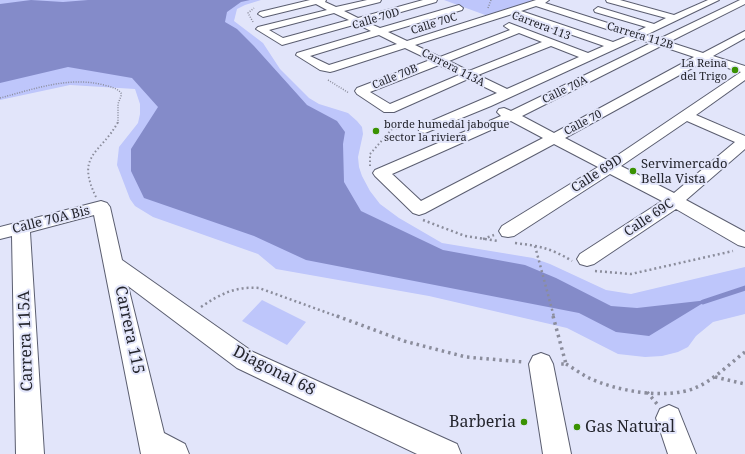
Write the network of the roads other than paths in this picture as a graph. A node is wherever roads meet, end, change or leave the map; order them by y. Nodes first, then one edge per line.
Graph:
1 (318, 0) edge
2 (377, 0) edge
3 (433, 0) edge
4 (438, 0) edge
5 (610, 0) edge
6 (712, 1) edge
7 (745, 1) edge
8 (540, 2) edge
9 (650, 2) dead end
10 (587, 7) dead end
11 (638, 8) junction
12 (731, 8) junction
13 (335, 10) junction
14 (466, 11) junction
15 (513, 11) junction
16 (745, 12) edge
17 (263, 14) dead end
18 (675, 18) junction
19 (488, 19) junction
20 (358, 21) junction
21 (655, 27) junction
22 (519, 30) junction
23 (379, 31) junction
24 (745, 34) edge
25 (638, 36) junction
26 (552, 42) junction
27 (662, 42) junction
28 (407, 45) junction
29 (615, 46) junction
30 (589, 57) junction
31 (705, 57) junction
32 (438, 60) junction
33 (745, 70) edge
34 (329, 74) joint
35 (468, 75) junction
36 (745, 75) edge
37 (506, 94) junction
38 (486, 103) junction
39 (685, 115) junction
40 (511, 116) junction
41 (425, 128) road end
42 (555, 138) junction
43 (745, 141) edge
44 (610, 167) junction
45 (675, 201) junction
46 (101, 207) joint
47 (420, 214) joint
48 (11, 230) edge
49 (505, 238) road end
50 (742, 244) edge
51 (584, 264) road end
52 (115, 265) junction
53 (541, 364) road end
54 (669, 418) dead end
55 (161, 450) edge
56 (30, 454) edge
57 (447, 454) edge
58 (557, 454) edge
59 (682, 454) edge

1 - 13 street, Carrera 113A
1 - 17 street
2 - 13 street
3 - 20 street
4 - 14 street, Carrera 113
5 - 11 street
6 - 12 street
6 - 18 street, Calle 70A
7 - 12 street, Calle 70A
8 - 15 street, Calle 70C
8 - 25 street, Carrera 112B
9 - 11 street
10 - 21 street
11 - 18 street
12 - 16 street
12 - 27 street, Calle 70A
13 - 20 street, Carrera 113A
13 - 20 street
14 - 19 street, Carrera 113
14 - 23 street, Calle 70D
15 - 19 street, Calle 70C
15 - 29 street
18 - 21 street, Calle 70A
19 - 22 street, Carrera 113
19 - 28 street, Calle 70C
20 - 23 street, Carrera 113A
21 - 25 street, Calle 70A
22 - 26 street, Carrera 113
22 - 32 street, Calle 70B
23 - 28 street, Carrera 113A
23 - 34 street, Calle 70D
24 - 31 street, Calle 70
25 - 27 street, Carrera 112B
25 - 29 street, Calle 70A
26 - 30 street, Carrera 113
26 - 35 street
27 - 31 street, Carrera 112B
27 - 40 street, Calle 70A
28 - 32 street, Carrera 113A
28 - 34 street, Calle 70C
29 - 30 street, Calle 70A
30 - 37 street, Calle 70A
31 - 33 street, Carrera 112B
31 - 42 street, Calle 70
32 - 35 street, Carrera 113A
32 - 35 street, Calle 70B
35 - 37 street, Carrera 113A
36 - 39 street, Calle 69D
37 - 38 street, Calle 70A
38 - 40 street
38 - 41 street, Calle 70A
39 - 43 street
39 - 44 street, Calle 69D
40 - 42 street
40 - 47 street, Calle 70A
42 - 44 street
42 - 47 street, Calle 70
43 - 45 street, Calle 69C
44 - 45 street
44 - 49 street, Calle 69D
45 - 50 street
45 - 51 street, Calle 69C
46 - 48 street, Calle 70A Bis
46 - 52 street, Carrera 115
48 - 56 street, Carrera 115A
52 - 55 street, Carrera 115
52 - 57 street, Diagonal 68
53 - 58 street
54 - 59 street

